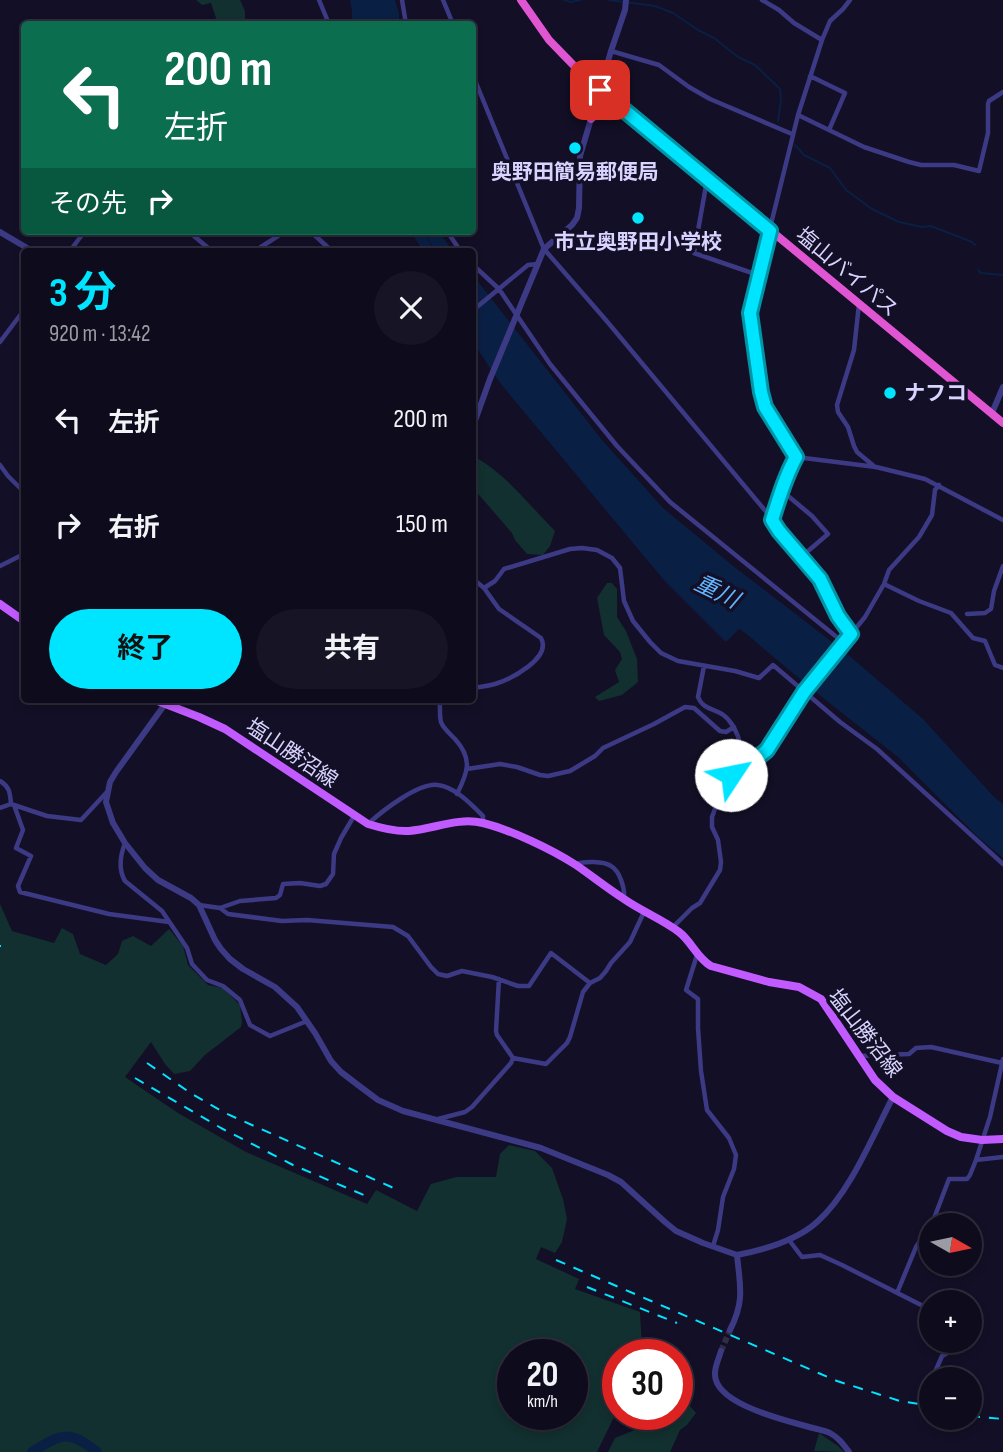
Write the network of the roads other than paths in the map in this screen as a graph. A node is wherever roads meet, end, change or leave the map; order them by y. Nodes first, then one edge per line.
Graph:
1 (319, 0) edge
2 (402, 0) edge
3 (443, 0) edge
4 (521, 0) edge
5 (762, 0) edge
6 (850, 0) edge
7 (626, 4) edge
8 (329, 21) edge
9 (406, 21) edge
10 (452, 21) edge
11 (822, 40) junction
12 (611, 51) junction
13 (606, 67) junction
14 (582, 74) junction
15 (810, 76) junction
16 (476, 83) edge
17 (600, 90) junction
18 (1003, 92) edge
19 (619, 106) junction
20 (798, 115) junction
21 (591, 119) junction
22 (829, 130) junction
23 (792, 134) junction
24 (707, 179) junction
25 (770, 231) junction
26 (0, 232) edge
27 (193, 235) edge
28 (280, 235) edge
29 (314, 235) edge
30 (27, 248) edge
31 (208, 248) edge
32 (258, 248) edge
33 (329, 248) edge
34 (544, 249) junction
35 (538, 264) junction
36 (476, 268) edge
37 (758, 275) junction
38 (498, 290) junction
39 (859, 304) junction
40 (476, 308) edge
41 (21, 314) edge
42 (517, 316) junction
43 (0, 342) edge
44 (1003, 387) edge
45 (992, 413) junction
46 (476, 414) edge
47 (1003, 423) edge
48 (796, 457) junction
49 (0, 465) edge
50 (876, 467) junction
51 (939, 485) junction
52 (21, 489) edge
53 (781, 490) junction
54 (772, 520) junction
55 (1003, 520) edge
56 (21, 556) edge
57 (801, 557) junction
58 (0, 566) edge
59 (1003, 566) edge
60 (476, 581) edge
61 (884, 584) junction
62 (484, 588) junction
63 (0, 604) edge
64 (967, 614) dead end
65 (21, 619) edge
66 (851, 634) junction
67 (844, 643) junction
68 (704, 666) junction
69 (1003, 668) edge
70 (476, 687) edge
71 (804, 692) junction
72 (165, 703) edge
73 (168, 703) edge
74 (440, 703) edge
75 (734, 727) junction
76 (739, 739) dead end
77 (467, 769) junction
78 (0, 781) edge
79 (107, 792) junction
80 (457, 794) junction
81 (13, 805) junction
82 (0, 808) edge
83 (354, 816) junction
84 (483, 823) junction
85 (368, 824) junction
86 (125, 843) junction
87 (1003, 864) edge
88 (575, 865) junction
89 (624, 900) junction
90 (200, 905) junction
91 (220, 908) junction
92 (644, 912) junction
93 (169, 922) junction
94 (673, 927) junction
95 (698, 955) junction
96 (499, 979) junction
97 (590, 983) junction
98 (307, 1021) junction
99 (859, 1056) junction
100 (513, 1058) junction
101 (1002, 1061) edge
102 (893, 1097) junction
103 (436, 1120) junction
104 (1003, 1139) edge
105 (982, 1140) junction
106 (1003, 1157) edge
107 (976, 1160) junction
108 (789, 1239) junction
109 (713, 1247) junction
110 (737, 1255) junction
111 (897, 1293) junction
112 (919, 1304) edge
113 (730, 1330) tunnel mouth
114 (721, 1351) tunnel mouth
115 (948, 1353) edge
116 (938, 1367) edge
117 (849, 1452) edge

1 - 8 street
2 - 9 street
3 - 10 street
4 - 14 highway, 塩山バイパス
5 - 11 street
6 - 11 street
7 - 12 street
11 - 15 street
12 - 13 street
12 - 23 street
13 - 14 highway
13 - 17 street
14 - 17 highway, 塩山バイパス
15 - 20 street
15 - 22 street
16 - 34 street
17 - 19 highway, 塩山バイパス
17 - 21 street
18 - 22 street
19 - 21 highway
19 - 24 highway, 塩山バイパス
20 - 22 street
20 - 23 street
21 - 34 street
23 - 25 street
24 - 25 highway, 塩山バイパス
24 - 37 street
25 - 37 street
25 - 39 highway, 塩山バイパス
26 - 30 street
27 - 31 street
28 - 32 street
29 - 33 street
34 - 35 street
34 - 54 street
35 - 38 street
35 - 42 street
36 - 38 street
37 - 48 street
38 - 40 street
38 - 42 street
39 - 45 highway, 塩山バイパス
39 - 50 street
41 - 43 street
42 - 46 street
42 - 67 street
44 - 45 street
45 - 47 highway, 塩山バイパス
48 - 50 street
48 - 53 street
49 - 52 street
50 - 51 street
51 - 55 street
51 - 61 street
53 - 54 street
53 - 57 street
54 - 57 street
56 - 58 street
57 - 66 street
59 - 64 street
60 - 62 street
61 - 66 street
61 - 69 street
62 - 68 street
62 - 70 street
63 - 65 main road
66 - 67 street
67 - 71 street
68 - 71 street
68 - 75 street
71 - 87 street
71 - 94 street
72 - 79 street
73 - 83 main road, 塩山勝沼線
74 - 77 street
75 - 76 street
75 - 77 street
77 - 80 street
78 - 81 street
79 - 81 street
79 - 86 street
80 - 84 street, 塩山勝沼線
80 - 85 street, 塩山勝沼線
81 - 82 street
81 - 93 street
83 - 85 main road, 塩山勝沼線
83 - 91 street
84 - 85 main road, 塩山勝沼線
84 - 88 main road, 塩山勝沼線
86 - 90 street
86 - 93 street
88 - 89 main road, 塩山勝沼線
88 - 89 street
89 - 92 main road, 塩山勝沼線
90 - 91 street
90 - 98 street
91 - 96 street
92 - 94 main road, 塩山勝沼線
92 - 97 street
93 - 98 street
94 - 95 main road, 塩山勝沼線
95 - 99 main road, 塩山勝沼線
95 - 109 street
96 - 97 street
96 - 100 street
97 - 100 street
98 - 103 street
99 - 101 street
99 - 102 main road, 塩山勝沼線
100 - 103 street
101 - 105 street
102 - 105 main road, 塩山勝沼線
102 - 108 street
103 - 109 street
104 - 105 main road, 塩山勝沼線
105 - 107 street
106 - 107 street
107 - 111 street
108 - 110 street
108 - 111 street
109 - 110 street
110 - 113 street
111 - 112 street
114 - 117 street
115 - 116 street

